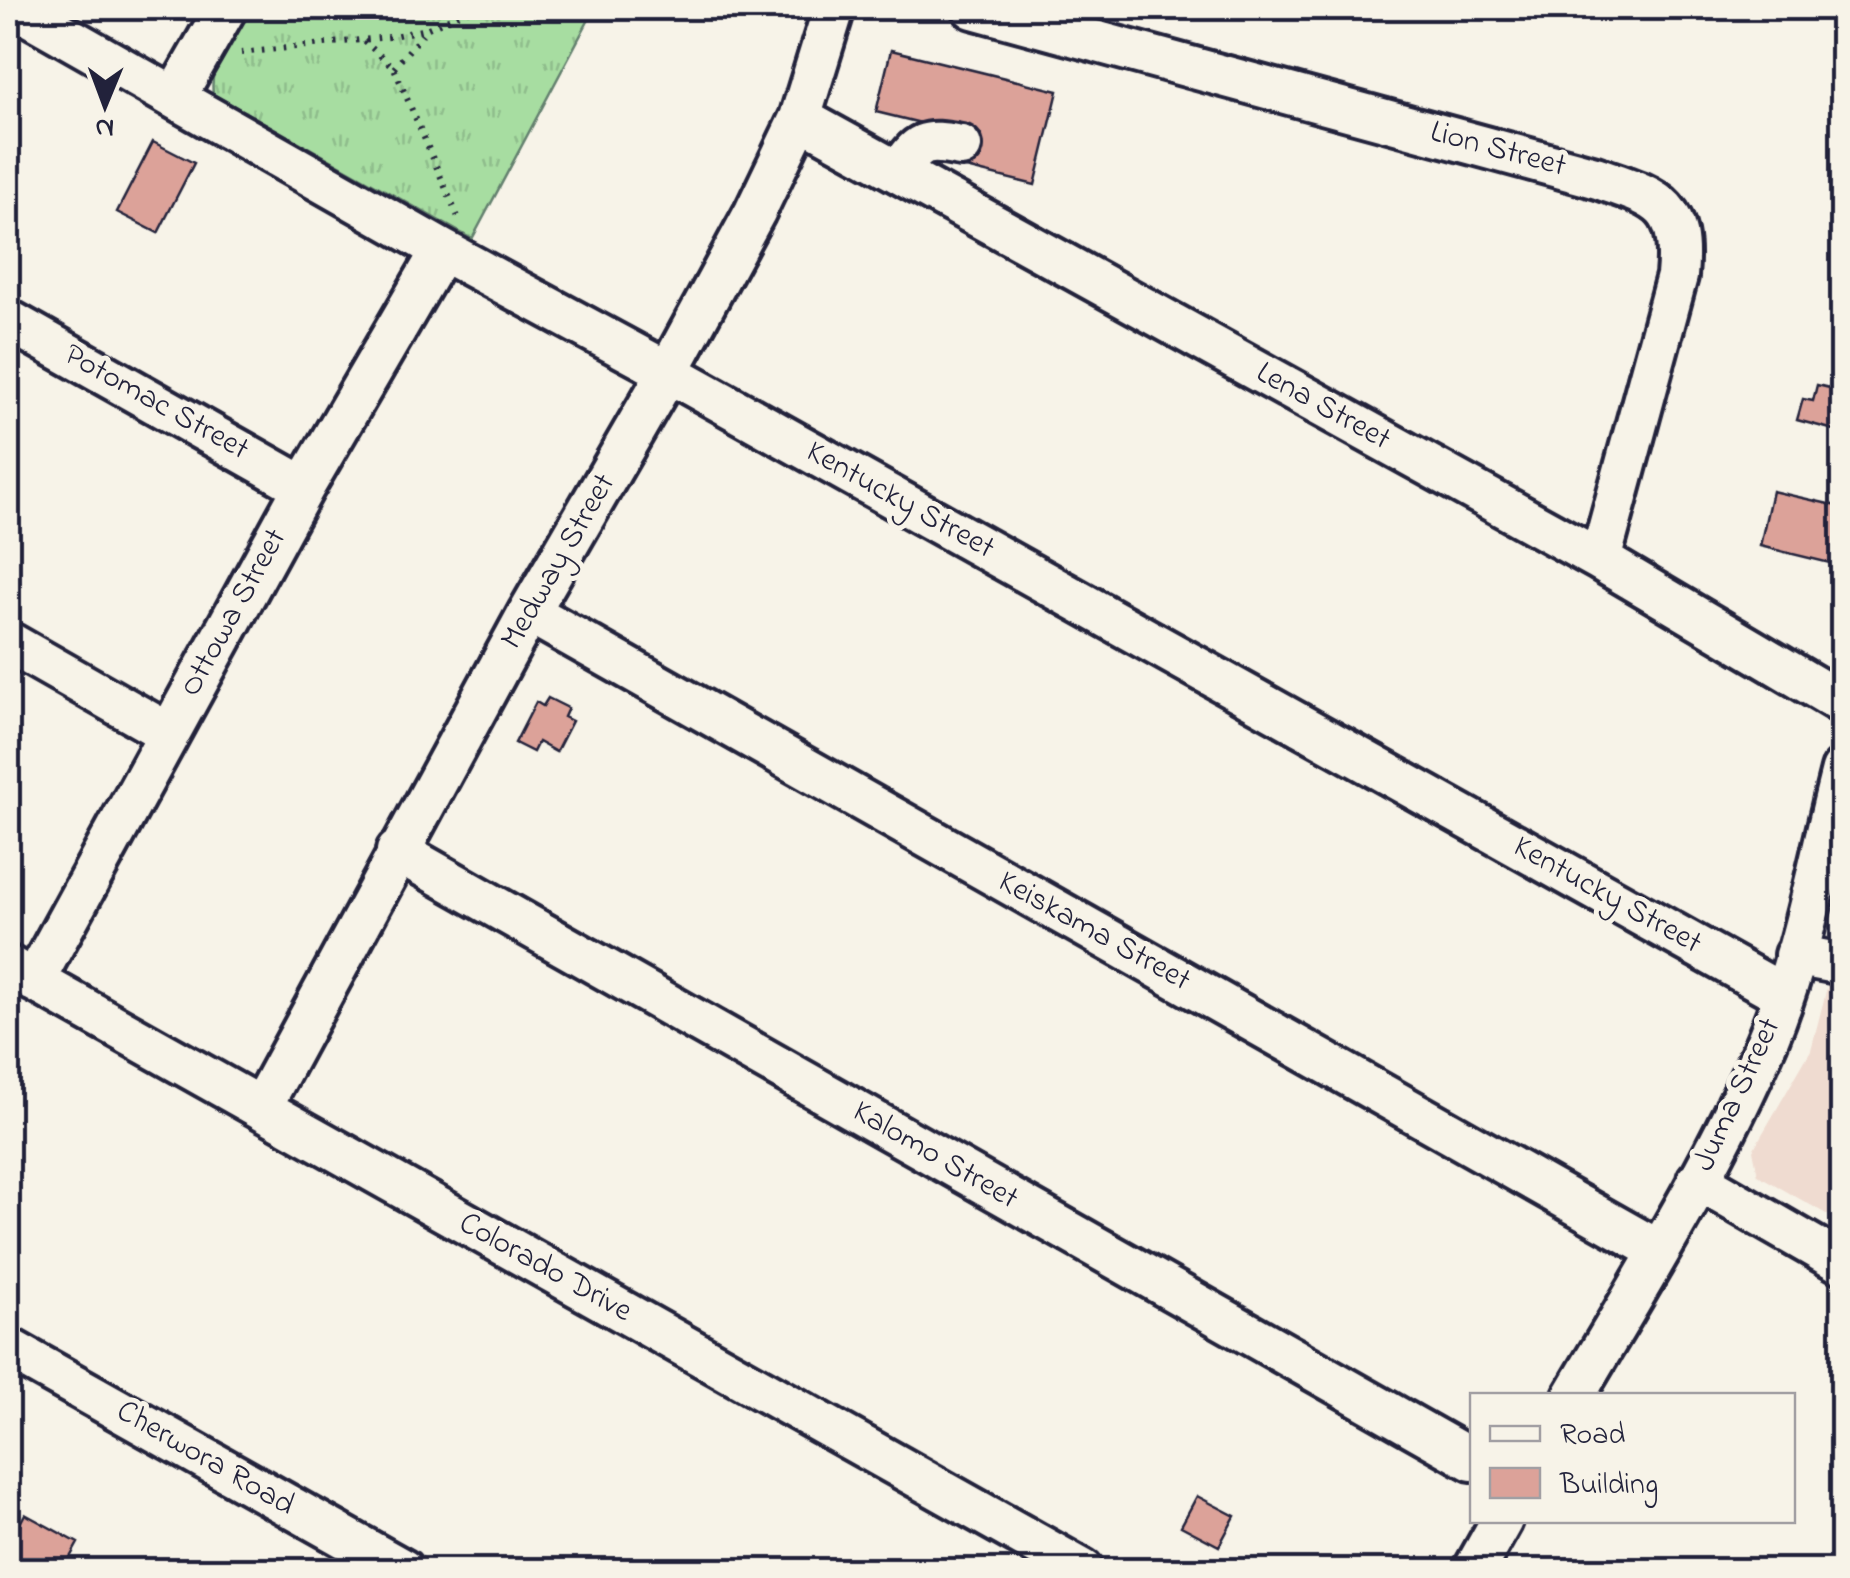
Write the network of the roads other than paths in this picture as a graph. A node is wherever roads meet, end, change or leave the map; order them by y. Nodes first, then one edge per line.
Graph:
1 (16, 8) edge
2 (226, 8) edge
3 (834, 8) edge
4 (973, 8) edge
5 (175, 97) junction
6 (800, 118) junction
7 (961, 146) dead end
8 (899, 172) junction
9 (442, 250) junction
10 (8, 320) edge
11 (668, 372) junction
12 (304, 487) junction
13 (1600, 560) junction
14 (529, 612) junction
15 (8, 642) edge
16 (1842, 703) edge
17 (168, 733) junction
18 (1842, 770) edge
19 (397, 851) junction
20 (1795, 955) junction
21 (1842, 964) edge
22 (21, 974) edge
23 (1784, 995) junction
24 (261, 1107) junction
25 (1698, 1180) junction
26 (1660, 1251) junction
27 (1842, 1263) edge
28 (8, 1348) edge
29 (1576, 1393) edge
30 (1470, 1459) edge
31 (1500, 1523) edge
32 (403, 1570) edge
33 (1083, 1570) edge
34 (1474, 1570) edge

1 - 5 street, Kentucky Street
2 - 5 street
3 - 6 street, Medway Street
4 - 13 street, Lion Street
5 - 9 street, Kentucky Street
6 - 8 street, Lena Street
6 - 11 street, Medway Street
7 - 8 street
8 - 13 street, Lena Street
9 - 11 street, Kentucky Street
9 - 12 street, Ottowa Street
10 - 12 street, Potomac Street
11 - 14 street, Medway Street
11 - 23 street, Kentucky Street
12 - 17 street, Ottowa Street
13 - 16 street, Lena Street
14 - 19 street, Medway Street
14 - 26 street, Keiskama Street
15 - 17 street
17 - 22 street, Ottowa Street
18 - 20 street, Juma Street
19 - 24 street, Medway Street
19 - 30 street, Kalomo Street
20 - 21 street
20 - 23 street, Juma Street
22 - 24 street, Colorado Drive
23 - 25 street, Juma Street
24 - 33 street, Colorado Drive
25 - 26 street, Juma Street
25 - 27 street
26 - 29 street, Juma Street
28 - 32 street, Cherwora Road
31 - 34 street

